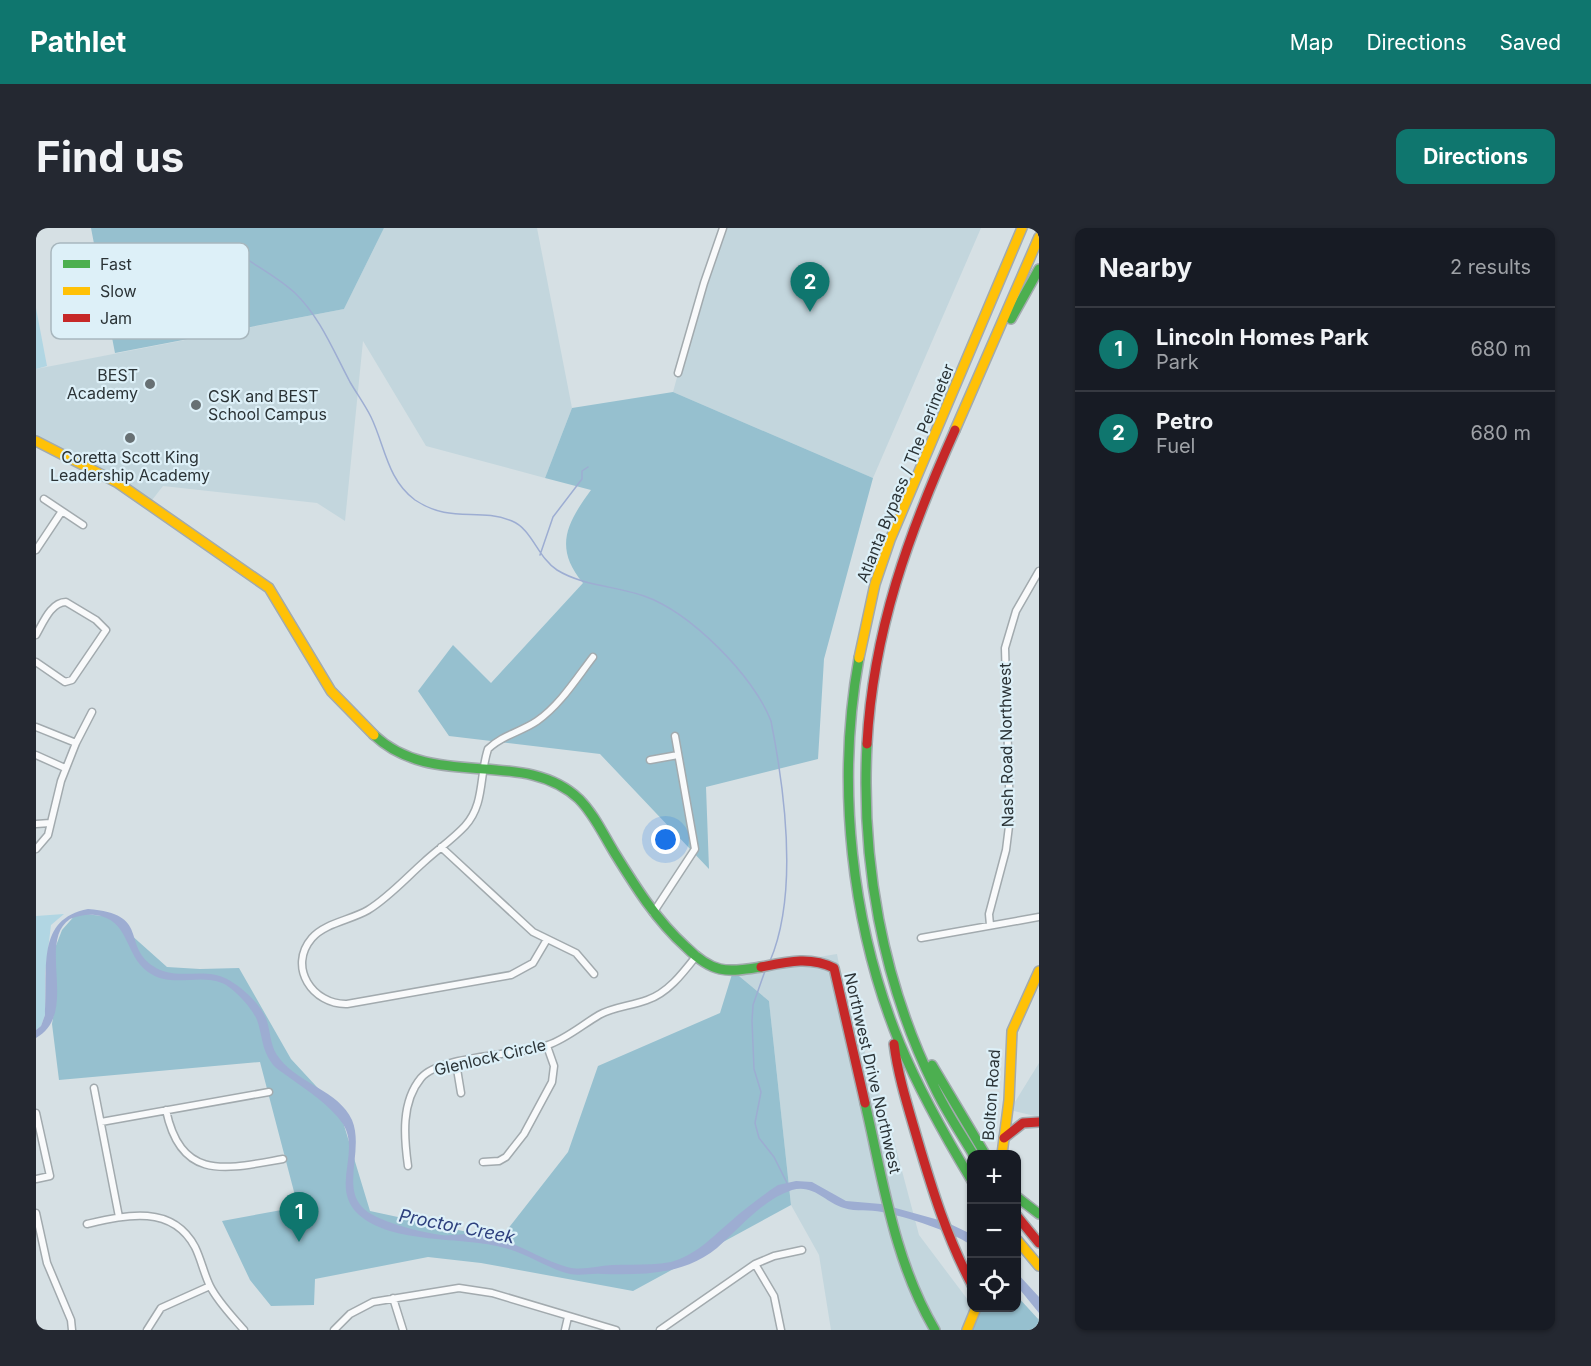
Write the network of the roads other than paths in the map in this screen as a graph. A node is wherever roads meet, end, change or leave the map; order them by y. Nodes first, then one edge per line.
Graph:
1 (723, 228) edge
2 (1013, 228) edge
3 (1022, 228) edge
4 (1039, 237) edge
5 (1039, 269) edge
6 (984, 313) junction
7 (678, 373) dead end
8 (979, 375) junction
9 (36, 441) edge
10 (44, 499) dead end
11 (62, 511) junction
12 (83, 525) dead end
13 (36, 550) edge
14 (1039, 571) edge
15 (36, 634) edge
16 (593, 657) dead end
17 (36, 662) edge
18 (92, 712) dead end
19 (36, 727) edge
20 (675, 736) dead end
21 (76, 743) junction
22 (36, 755) edge
23 (678, 755) junction
24 (650, 760) dead end
25 (65, 768) junction
26 (483, 771) junction
27 (50, 823) junction
28 (36, 824) edge
29 (441, 847) junction
30 (36, 849) edge
31 (653, 913) junction
32 (1039, 917) edge
33 (990, 925) junction
34 (921, 938) dead end
35 (546, 941) junction
36 (697, 955) junction
37 (1039, 971) edge
38 (594, 974) dead end
39 (902, 1009) junction
40 (892, 1028) junction
41 (547, 1046) junction
42 (456, 1063) junction
43 (94, 1088) dead end
44 (269, 1092) dead end
45 (461, 1093) dead end
46 (166, 1110) junction
47 (36, 1113) edge
48 (101, 1122) junction
49 (1039, 1122) edge
50 (1004, 1138) junction
51 (970, 1150) edge
52 (983, 1150) edge
53 (1002, 1150) edge
54 (283, 1159) dead end
55 (483, 1162) dead end
56 (408, 1166) dead end
57 (967, 1173) edge
58 (36, 1179) edge
59 (1021, 1200) edge
60 (36, 1213) edge
61 (1039, 1214) edge
62 (119, 1217) junction
63 (1021, 1221) edge
64 (87, 1224) dead end
65 (1039, 1243) edge
66 (1021, 1245) edge
67 (802, 1250) dead end
68 (755, 1264) junction
69 (1039, 1266) edge
70 (967, 1276) edge
71 (210, 1286) junction
72 (393, 1298) junction
73 (974, 1312) edge
74 (568, 1317) junction
75 (72, 1330) edge
76 (147, 1330) edge
77 (244, 1330) edge
78 (334, 1330) edge
79 (403, 1330) edge
80 (565, 1330) edge
81 (616, 1330) edge
82 (660, 1330) edge
83 (781, 1330) edge
84 (935, 1330) edge
85 (967, 1330) edge

1 - 7 street
2 - 6 main road
3 - 6 main road, Atlanta Bypass / The Perimeter
4 - 8 main road, Atlanta Bypass / The Perimeter
5 - 8 main road
6 - 40 main road, Atlanta Bypass / The Perimeter
8 - 39 main road, Atlanta Bypass / The Perimeter
9 - 26 main road, Northwest Drive Northwest
10 - 11 street
11 - 12 street
11 - 13 street
14 - 33 street, Nash Road Northwest
15 - 17 street
16 - 26 street
18 - 21 street
19 - 21 street
20 - 23 street
21 - 25 street
22 - 25 street
23 - 24 street
23 - 31 street
25 - 27 street
26 - 29 street
26 - 31 main road, Northwest Drive Northwest
27 - 28 street
27 - 30 street
29 - 35 street
29 - 35 street
31 - 36 main road, Northwest Drive Northwest
32 - 33 street
33 - 34 street
35 - 38 street
36 - 41 street, Glenlock Circle
36 - 84 main road, Northwest Drive Northwest
37 - 50 main road, Bolton Road
39 - 51 main road, Atlanta Bypass / The Perimeter
39 - 52 main road
40 - 57 main road, Atlanta Bypass / The Perimeter
40 - 70 main road
41 - 42 street, Glenlock Circle
41 - 55 street
42 - 45 street
42 - 56 street, Glenlock Circle
43 - 48 street
44 - 46 street
46 - 48 street
46 - 54 street
47 - 58 street
48 - 62 street
49 - 50 main road
50 - 53 main road, Bolton Road
59 - 61 main road
60 - 75 street
62 - 64 street
62 - 71 street
63 - 65 main road
66 - 69 main road
67 - 68 street
68 - 82 street
68 - 83 street
71 - 76 street
71 - 77 street
72 - 74 street
72 - 78 street
72 - 79 street
73 - 85 main road
74 - 80 street
74 - 81 street

